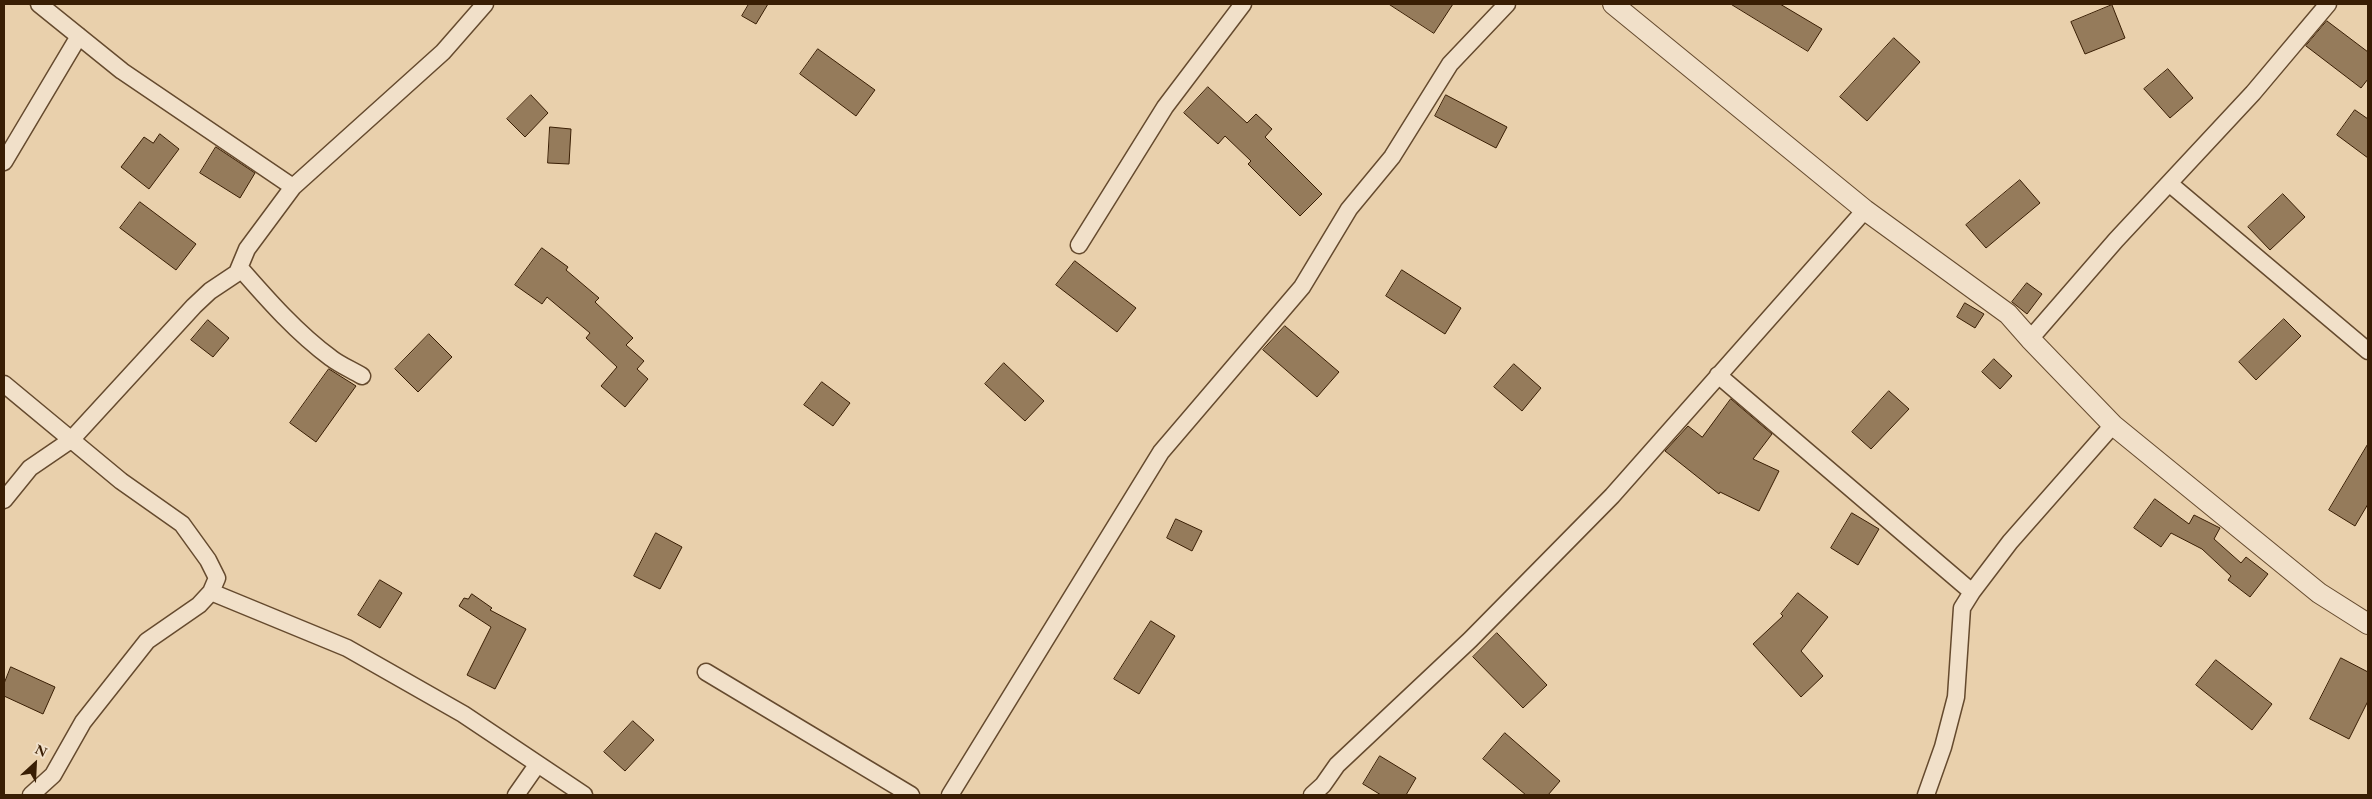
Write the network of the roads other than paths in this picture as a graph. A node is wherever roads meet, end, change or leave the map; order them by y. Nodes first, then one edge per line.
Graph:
1 (39, 4) edge
2 (485, 4) edge
3 (1243, 4) edge
4 (1506, 4) edge
5 (1613, 4) edge
6 (2328, 4) edge
7 (79, 36) junction
8 (4, 162) edge
9 (2170, 184) junction
10 (293, 187) junction
11 (1865, 210) junction
12 (1079, 245) dead end
13 (240, 268) junction
14 (2030, 339) junction
15 (2368, 351) edge
16 (1718, 375) junction
17 (362, 376) dead end
18 (4, 384) edge
19 (2113, 426) junction
20 (71, 440) junction
21 (4, 500) edge
22 (211, 592) junction
23 (1972, 592) junction
24 (2368, 624) edge
25 (706, 672) dead end
26 (537, 765) junction
27 (32, 795) edge
28 (516, 795) edge
29 (584, 795) edge
30 (911, 795) edge
31 (950, 795) edge
32 (1312, 795) edge
33 (1926, 795) edge

1 - 7 street
2 - 10 street
3 - 12 street
4 - 31 street
5 - 11 street
6 - 9 street
7 - 8 street
7 - 10 street
9 - 14 street
9 - 15 street
10 - 13 street
11 - 14 street
11 - 16 street
13 - 17 street
13 - 20 street
14 - 19 street
16 - 23 street
16 - 32 street
18 - 20 street
19 - 23 street
19 - 24 street
20 - 21 street
20 - 22 street
22 - 26 street
22 - 27 street
23 - 33 street
25 - 30 street
26 - 28 street
26 - 29 street

